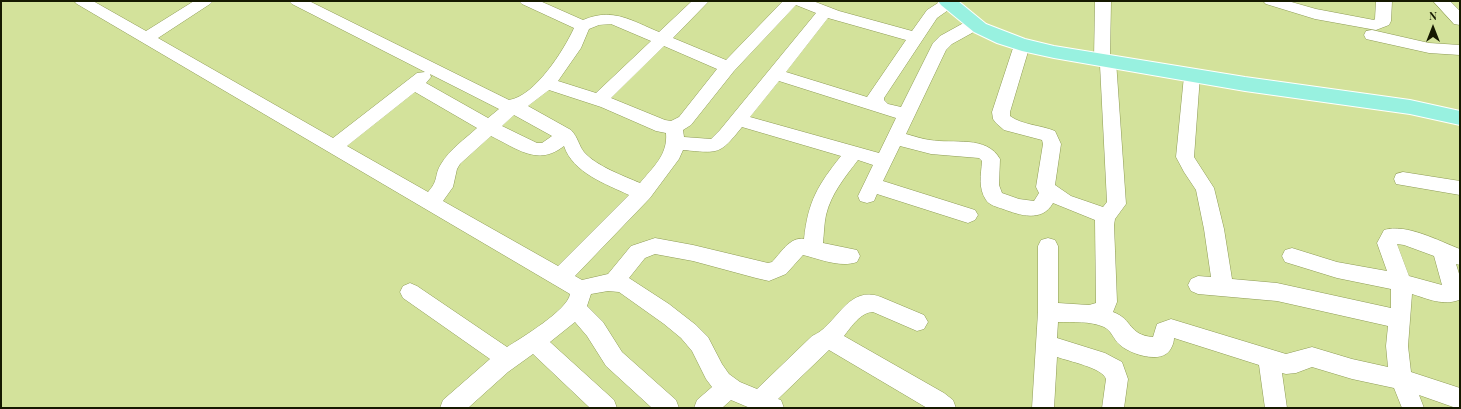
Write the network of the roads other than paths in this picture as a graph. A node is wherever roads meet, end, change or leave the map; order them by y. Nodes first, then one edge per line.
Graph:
1 (82, 1) edge
2 (205, 1) edge
3 (297, 1) edge
4 (527, 1) edge
5 (701, 1) edge
6 (792, 1) edge
7 (799, 1) edge
8 (1103, 1) edge
9 (1270, 1) edge
10 (1384, 1) edge
11 (1441, 1) edge
12 (948, 2) edge
13 (825, 12) junction
14 (1460, 20) edge
15 (974, 24) junction
16 (583, 26) junction
17 (1372, 35) dead end
18 (916, 37) junction
19 (146, 38) junction
20 (664, 39) junction
21 (1022, 45) junction
22 (1460, 50) edge
23 (1105, 61) junction
24 (728, 67) junction
25 (434, 69) junction
26 (775, 74) junction
27 (1192, 76) junction
28 (546, 83) junction
29 (414, 84) junction
30 (600, 100) junction
31 (513, 106) junction
32 (882, 108) junction
33 (906, 115) junction
34 (1460, 118) edge
35 (738, 120) junction
36 (489, 127) junction
37 (565, 134) junction
38 (675, 135) junction
39 (895, 138) junction
40 (334, 146) junction
41 (854, 152) junction
42 (884, 161) junction
43 (1403, 179) dead end
44 (1460, 188) edge
45 (1048, 192) junction
46 (643, 193) junction
47 (431, 202) junction
48 (968, 215) dead end
49 (1106, 216) junction
50 (1048, 246) dead end
51 (812, 249) junction
52 (1451, 254) edge
53 (850, 256) dead end
54 (1292, 256) dead end
55 (561, 277) junction
56 (614, 282) junction
57 (1400, 282) junction
58 (1198, 285) dead end
59 (1223, 287) junction
60 (410, 292) dead end
61 (577, 299) junction
62 (1048, 312) junction
63 (1089, 314) junction
64 (1400, 319) junction
65 (917, 322) dead end
66 (827, 340) junction
67 (534, 341) junction
68 (1046, 344) junction
69 (507, 359) junction
70 (1269, 359) junction
71 (1402, 380) junction
72 (729, 387) junction
73 (1460, 399) edge
74 (767, 404) edge
75 (451, 408) edge
76 (606, 408) edge
77 (668, 408) edge
78 (705, 408) edge
79 (945, 408) edge
80 (1043, 408) edge
81 (1113, 408) edge
82 (1276, 408) edge
83 (1413, 408) edge

1 - 19 street
2 - 19 street
3 - 25 street
4 - 16 street
5 - 20 street
6 - 24 street
7 - 13 street
8 - 23 street
9 - 10 street
11 - 14 street
12 - 15 main road
12 - 18 street
13 - 18 street
13 - 26 street
15 - 21 main road
15 - 33 street
16 - 20 street
16 - 28 street
17 - 22 street
18 - 32 street
19 - 40 street
20 - 24 street
20 - 30 street
21 - 23 main road
21 - 45 street
23 - 27 main road
23 - 49 street
24 - 38 street
25 - 29 street
25 - 31 street
26 - 32 street
26 - 35 street
27 - 34 main road
27 - 59 street
28 - 30 street
28 - 31 street
29 - 36 street
29 - 40 street
30 - 38 street
31 - 36 street
31 - 37 street
32 - 33 street
33 - 39 street
35 - 38 street
35 - 41 street
36 - 37 street
36 - 47 street
37 - 46 street
38 - 46 street
39 - 42 street
39 - 45 street
40 - 47 street
41 - 42 street
41 - 51 street
42 - 48 street
43 - 44 street
45 - 49 street
46 - 55 street
47 - 55 street
49 - 63 street
50 - 62 street
51 - 53 street
51 - 56 street
52 - 57 street
52 - 57 street
54 - 57 street
55 - 61 street
56 - 61 street
56 - 72 street
57 - 64 street
58 - 59 street
59 - 64 street
60 - 69 street
61 - 67 street
61 - 77 street
62 - 63 street
62 - 68 street
63 - 70 street
64 - 71 street
65 - 66 street
66 - 74 street
66 - 79 street
67 - 69 street
67 - 76 street
68 - 80 street
68 - 81 street
69 - 75 street
70 - 71 street
70 - 82 street
71 - 73 street
71 - 83 street
72 - 74 street
72 - 78 street

